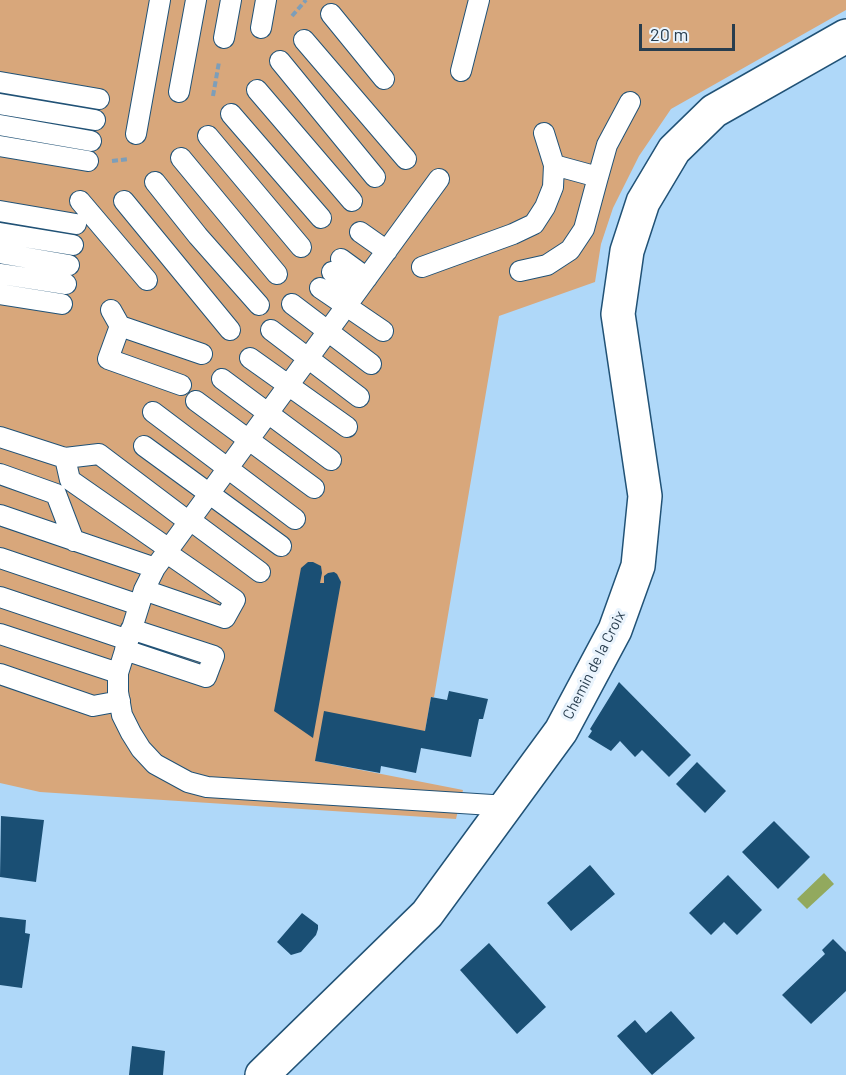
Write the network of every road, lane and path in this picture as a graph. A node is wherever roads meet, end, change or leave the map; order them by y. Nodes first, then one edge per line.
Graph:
1 (160, 0) edge
2 (196, 0) edge
3 (231, 0) edge
4 (266, 0) edge
5 (300, 0) edge
6 (306, 0) edge
7 (479, 0) edge
8 (298, 9) junction
9 (331, 14) dead end
10 (291, 17) dead end
11 (261, 28) dead end
12 (846, 36) edge
13 (224, 38) joint
14 (304, 40) dead end
15 (280, 62) dead end
16 (461, 71) dead end
17 (384, 79) dead end
18 (0, 82) edge
19 (257, 90) dead end
20 (179, 92) dead end
21 (218, 97) dead end
22 (99, 99) dead end
23 (630, 102) dead end
24 (0, 104) edge
25 (231, 114) dead end
26 (95, 120) dead end
27 (0, 125) edge
28 (544, 133) dead end
29 (136, 134) dead end
30 (208, 136) dead end
31 (91, 141) dead end
32 (0, 146) edge
33 (181, 158) dead end
34 (406, 159) dead end
35 (88, 161) dead end
36 (554, 165) junction
37 (375, 177) dead end
38 (598, 177) junction
39 (440, 179) dead end
40 (155, 182) dead end
41 (81, 201) dead end
42 (124, 201) dead end
43 (352, 201) dead end
44 (0, 211) edge
45 (321, 218) dead end
46 (76, 224) dead end
47 (360, 232) dead end
48 (0, 233) edge
49 (73, 245) dead end
50 (301, 247) dead end
51 (387, 251) junction
52 (0, 253) edge
53 (69, 264) dead end
54 (422, 267) dead end
55 (520, 271) dead end
56 (0, 274) edge
57 (277, 274) dead end
58 (147, 280) dead end
59 (66, 284) dead end
60 (357, 292) junction
61 (0, 294) edge
62 (62, 304) dead end
63 (292, 304) dead end
64 (259, 305) dead end
65 (230, 330) dead end
66 (271, 330) dead end
67 (328, 332) junction
68 (383, 332) dead end
69 (202, 354) dead end
70 (250, 357) dead end
71 (308, 358) junction
72 (371, 364) dead end
73 (222, 379) dead end
74 (181, 385) dead end
75 (289, 386) junction
76 (359, 397) dead end
77 (196, 401) dead end
78 (153, 412) dead end
79 (268, 413) junction
80 (346, 427) dead end
81 (0, 436) edge
82 (248, 440) junction
83 (144, 446) dead end
84 (65, 459) junction
85 (331, 460) dead end
86 (228, 468) junction
87 (0, 474) edge
88 (314, 488) dead end
89 (209, 494) junction
90 (0, 515) edge
91 (295, 519) dead end
92 (189, 521) junction
93 (74, 541) junction
94 (281, 546) dead end
95 (168, 551) junction
96 (0, 558) edge
97 (155, 568) junction
98 (260, 572) dead end
99 (0, 597) edge
100 (141, 597) junction
101 (0, 634) edge
102 (128, 640) junction
103 (118, 673) junction
104 (0, 674) edge
105 (120, 701) junction
106 (508, 806) junction
107 (262, 1075) edge

1 - 29 lane
2 - 20 lane
3 - 13 lane
4 - 11 lane
5 - 8 path
6 - 8 path
7 - 16 lane
8 - 10 path
9 - 17 lane
12 - 106 street, Chemin de la Croix
13 - 21 path
14 - 34 lane
15 - 37 lane
18 - 22 lane
19 - 43 lane
23 - 38 lane
24 - 26 lane
25 - 45 lane
27 - 31 lane
28 - 36 lane
30 - 50 lane
32 - 35 lane
33 - 57 lane
36 - 38 lane
36 - 54 lane
38 - 55 lane
39 - 51 lane
40 - 64 lane
41 - 58 lane
42 - 65 lane
44 - 46 lane
47 - 51 lane
48 - 49 lane
51 - 60 lane
52 - 53 lane
56 - 59 lane
60 - 60 lane
60 - 67 lane
60 - 68 lane
61 - 62 lane
63 - 67 lane
66 - 71 lane
67 - 71 lane
67 - 72 lane
69 - 74 lane
70 - 75 lane
71 - 75 lane
71 - 76 lane
73 - 79 lane
75 - 79 lane
75 - 80 lane
77 - 82 lane
78 - 86 lane
79 - 82 lane
79 - 85 lane
81 - 84 lane
82 - 86 lane
82 - 88 lane
83 - 89 lane
84 - 92 lane
84 - 95 lane
86 - 89 lane
86 - 91 lane
87 - 93 lane
89 - 92 lane
89 - 94 lane
90 - 93 lane
92 - 95 lane
92 - 98 lane
93 - 97 lane
95 - 97 lane
95 - 100 lane
96 - 100 lane
97 - 100 lane
99 - 102 lane
100 - 102 lane
101 - 103 lane
102 - 103 lane
103 - 105 lane
104 - 105 lane
105 - 106 lane
106 - 107 street, Chemin de la Croix

